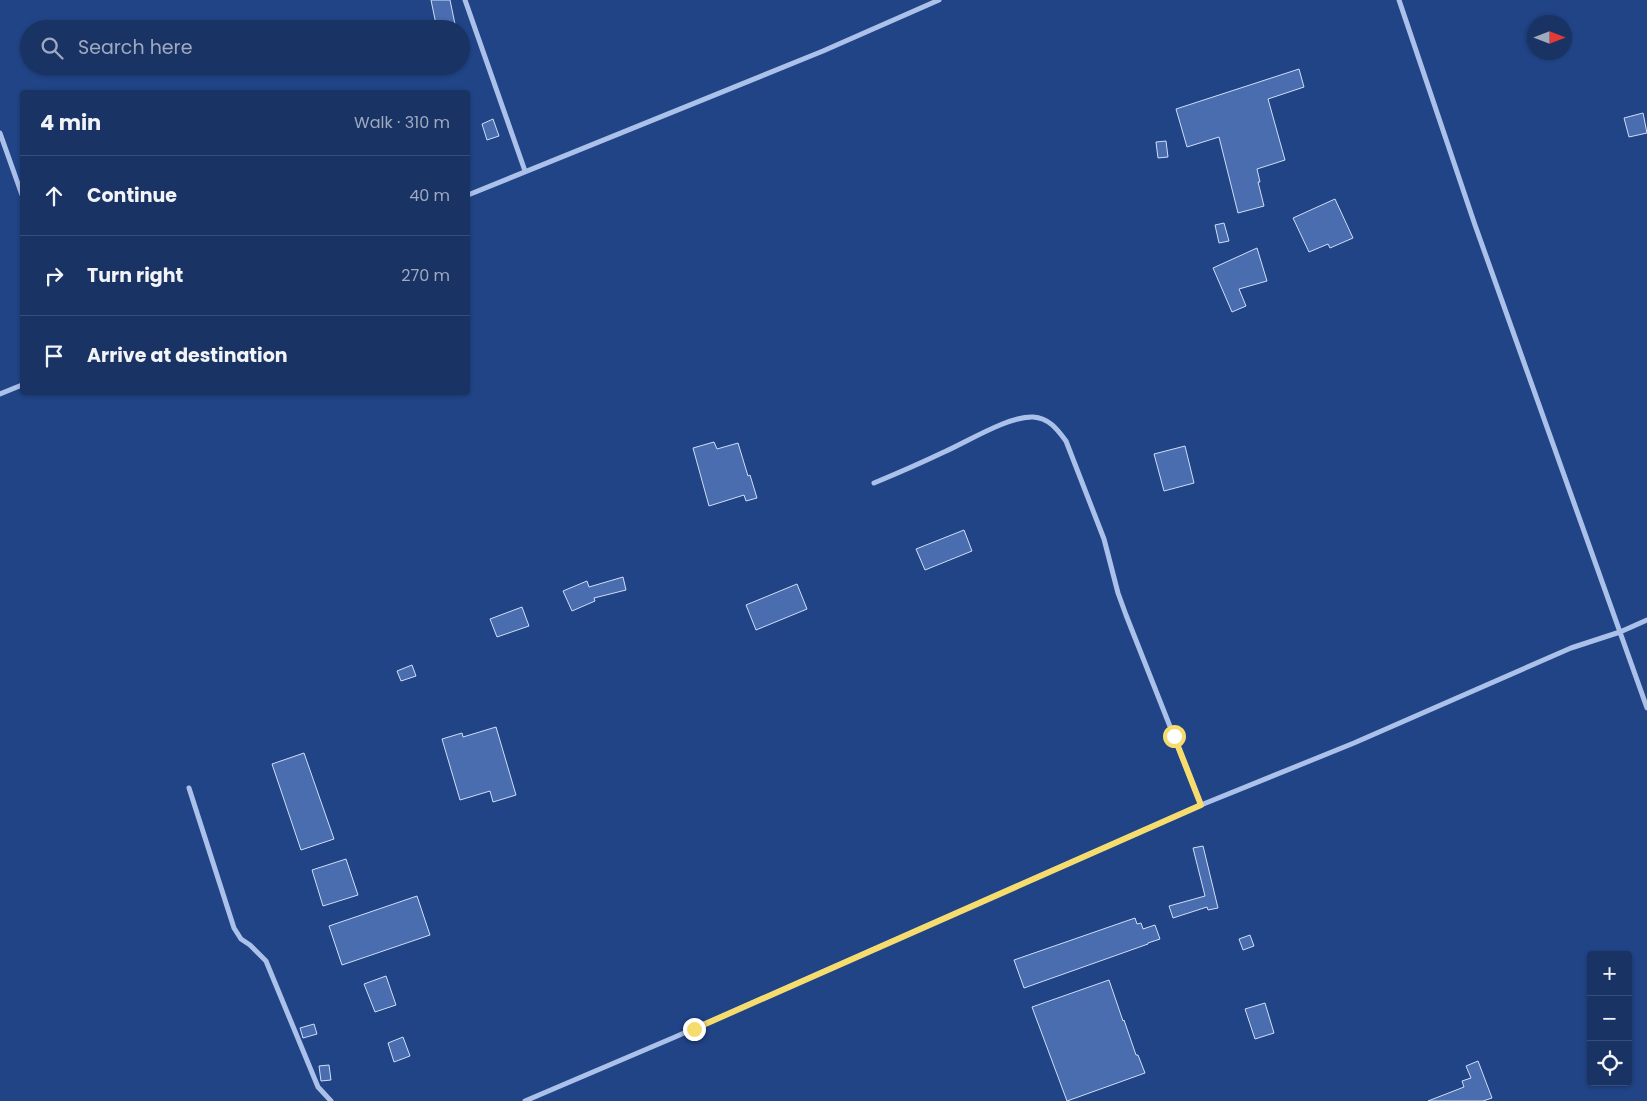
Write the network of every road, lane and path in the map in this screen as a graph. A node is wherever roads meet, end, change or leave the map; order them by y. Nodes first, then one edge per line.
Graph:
1 (465, 0) edge
2 (939, 0) edge
3 (1399, 0) edge
4 (0, 133) edge
5 (525, 171) junction
6 (20, 188) edge
7 (470, 194) edge
8 (20, 386) edge
9 (0, 394) edge
10 (874, 483) dead end
11 (1647, 620) edge
12 (1620, 632) junction
13 (1647, 708) edge
14 (189, 788) dead end
15 (1201, 805) junction
16 (331, 1101) edge
17 (525, 1101) edge

1 - 5 street
2 - 5 street
3 - 12 street
4 - 6 street
5 - 7 street
8 - 9 street
10 - 15 street
11 - 12 street
12 - 13 street
12 - 15 street
14 - 16 street
15 - 17 street

